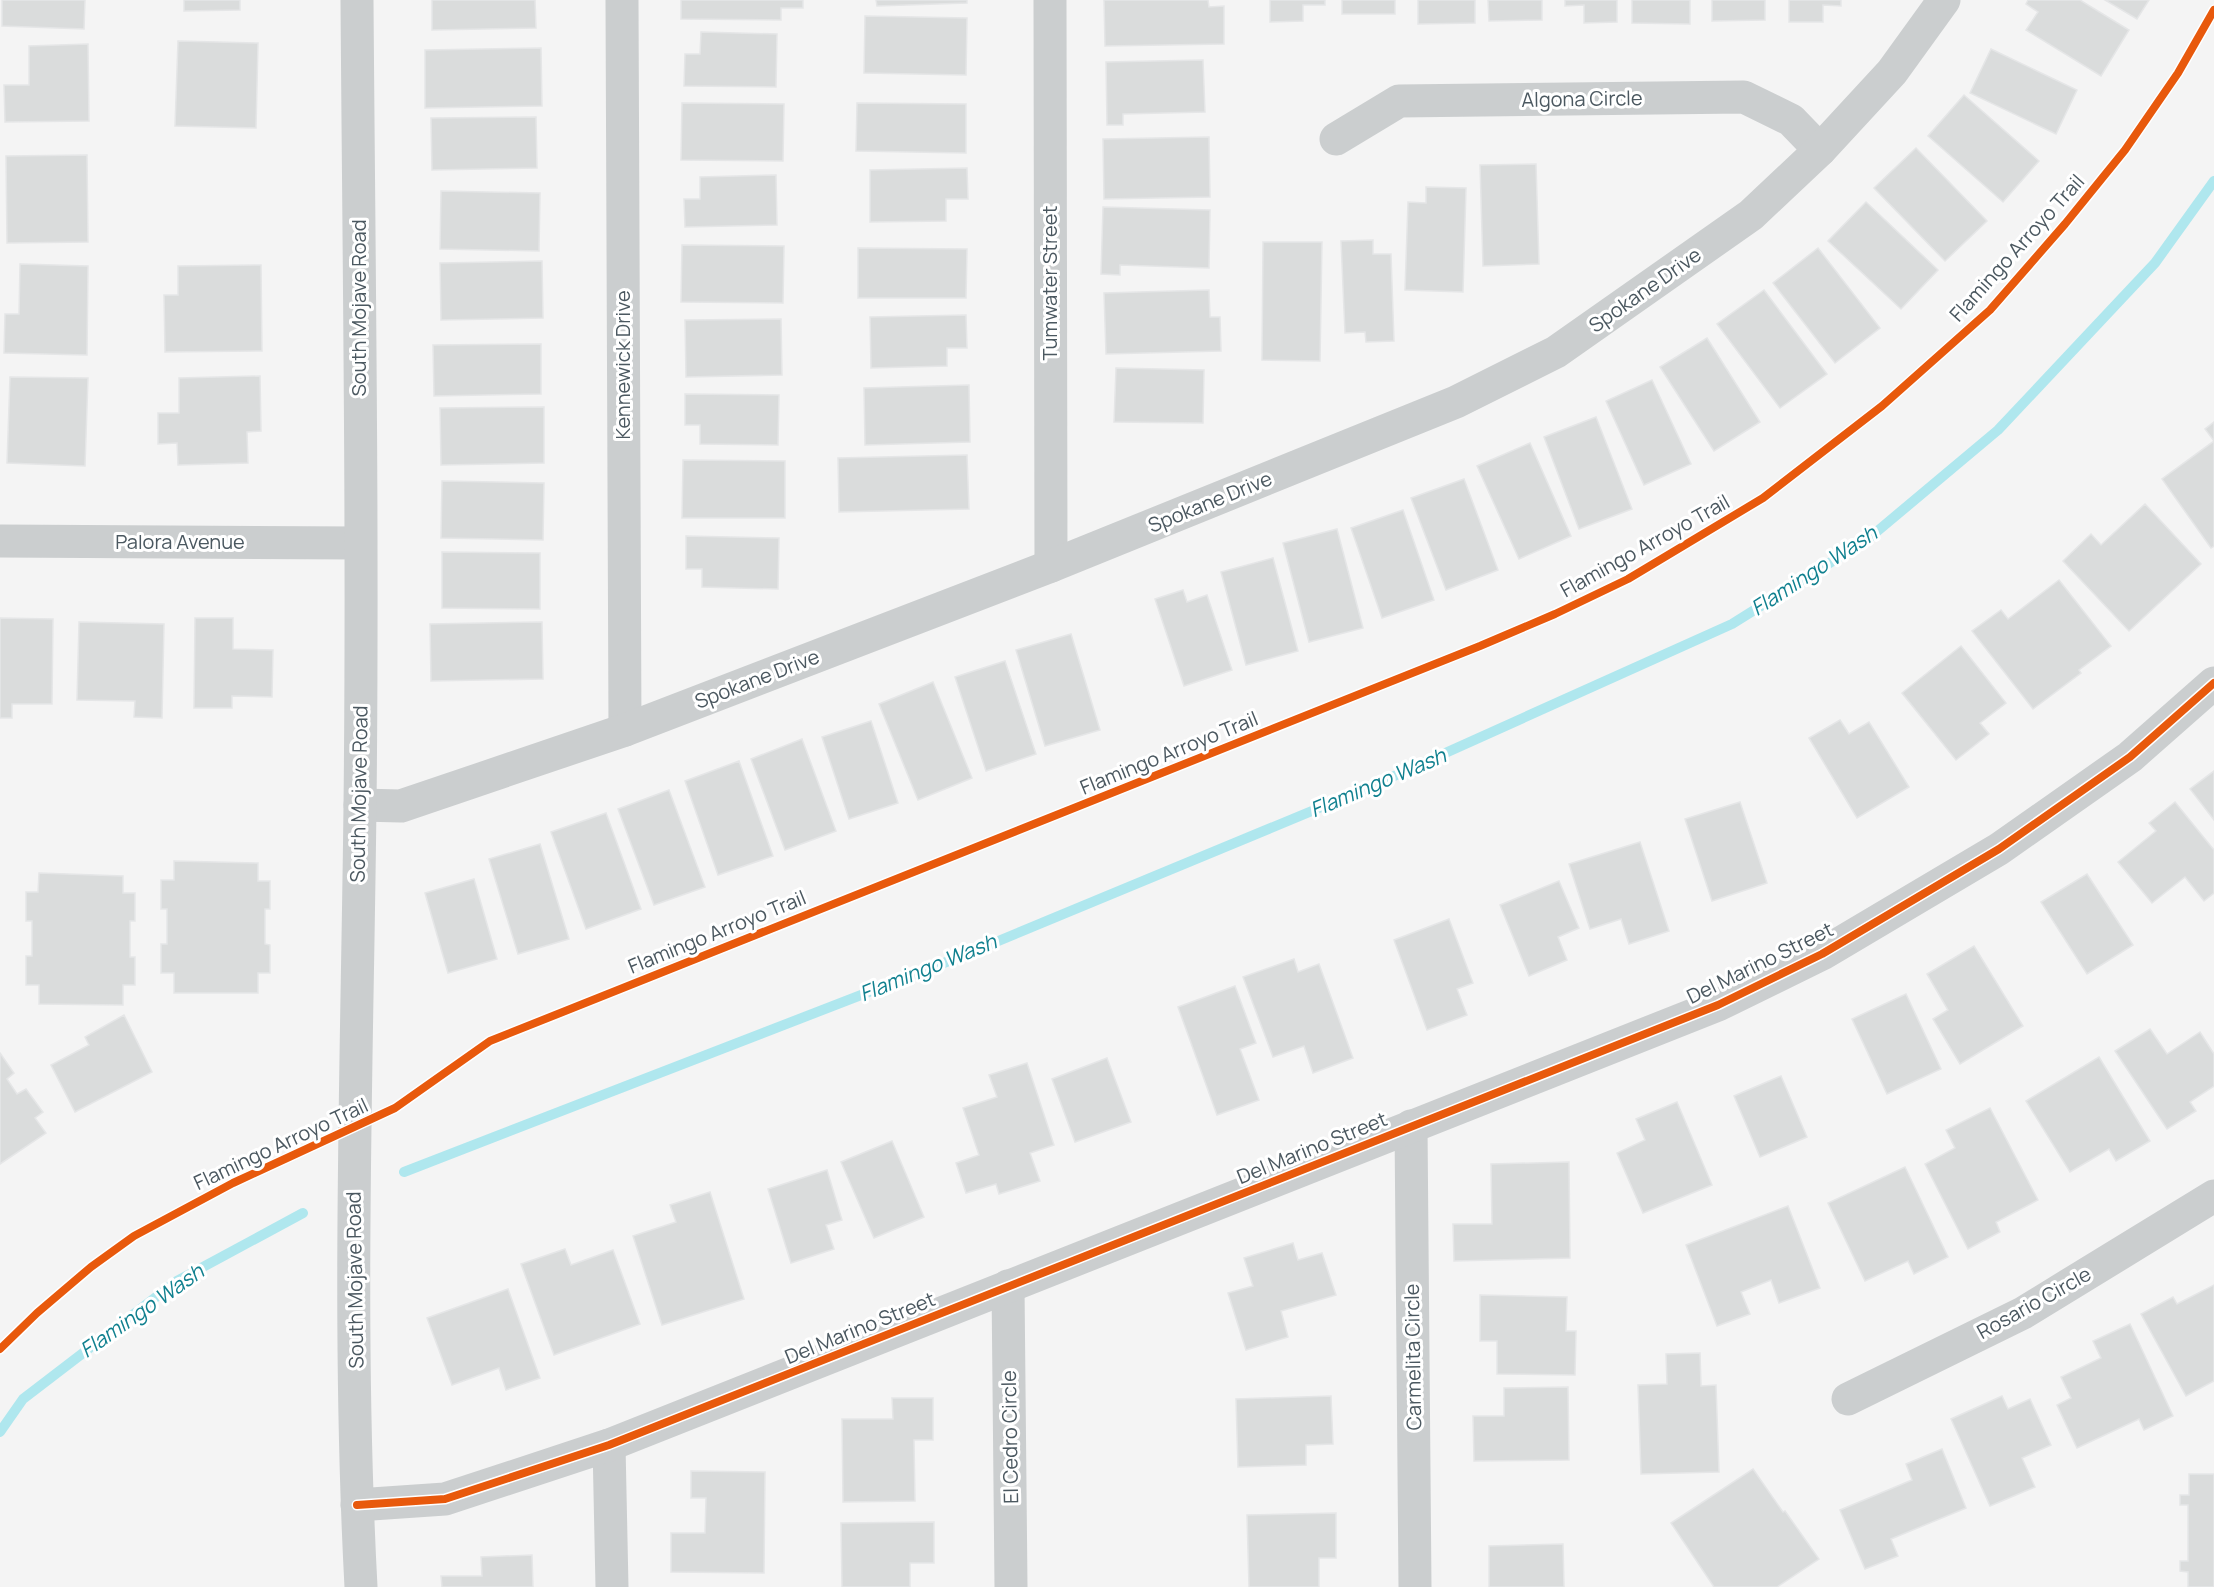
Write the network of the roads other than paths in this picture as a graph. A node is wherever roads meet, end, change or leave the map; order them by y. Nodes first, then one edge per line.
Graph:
1 (357, 0) edge
2 (622, 0) edge
3 (1050, 0) edge
4 (1944, 0) edge
5 (1336, 139) dead end
6 (1820, 150) junction
7 (0, 541) edge
8 (360, 543) junction
9 (1051, 566) junction
10 (2214, 683) edge
11 (625, 730) junction
12 (360, 804) junction
13 (1411, 1126) junction
14 (2214, 1196) edge
15 (1008, 1286) junction
16 (1848, 1399) dead end
17 (609, 1445) junction
18 (357, 1505) junction
19 (361, 1587) edge
20 (612, 1587) edge
21 (1011, 1587) edge
22 (1415, 1587) edge

1 - 8 street, South Mojave Road
2 - 11 street, Kennewick Drive
3 - 9 street, Tumwater Street
4 - 6 street, Spokane Drive
5 - 6 street, Algona Circle
6 - 9 street, Spokane Drive
7 - 8 street, Palora Avenue
8 - 12 street, South Mojave Road
9 - 11 street, Spokane Drive
10 - 13 street, Del Marino Street
11 - 12 street, Spokane Drive
12 - 18 street, South Mojave Road
13 - 15 street, Del Marino Street
13 - 22 street, Carmelita Circle
14 - 16 street, Rosario Circle
15 - 17 street, Del Marino Street
15 - 21 street, El Cedro Circle
17 - 18 street, Del Marino Street
17 - 20 street
18 - 19 street, South Mojave Road

